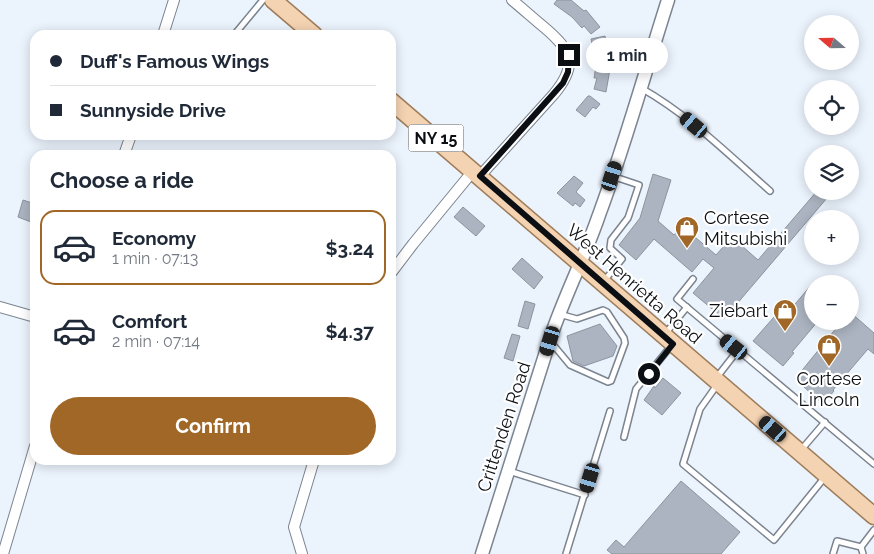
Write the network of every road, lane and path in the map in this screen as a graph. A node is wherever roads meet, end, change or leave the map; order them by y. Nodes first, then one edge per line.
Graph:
1 (174, 0) edge
2 (263, 0) edge
3 (273, 0) edge
4 (512, 0) edge
5 (668, 0) edge
6 (165, 30) edge
7 (238, 30) edge
8 (308, 30) edge
9 (640, 88) junction
10 (396, 105) edge
11 (477, 173) junction
12 (612, 176) junction
13 (770, 191) dead end
14 (580, 264) junction
15 (396, 266) edge
16 (694, 279) dead end
17 (602, 283) junction
18 (0, 307) edge
19 (686, 308) junction
20 (558, 314) junction
21 (30, 316) edge
22 (668, 340) junction
23 (550, 341) junction
24 (738, 350) junction
25 (717, 381) junction
26 (610, 411) dead end
27 (825, 422) junction
28 (624, 437) dead end
29 (800, 452) junction
30 (30, 463) edge
31 (874, 464) edge
32 (313, 465) edge
33 (509, 471) junction
34 (827, 475) junction
35 (585, 494) junction
36 (874, 516) edge
37 (874, 530) edge
38 (861, 547) junction
39 (3, 554) edge
40 (302, 554) edge
41 (482, 554) edge
42 (566, 554) edge
43 (833, 554) edge
44 (863, 554) edge

1 - 6 street
2 - 7 lane
3 - 8 main road
4 - 11 street
5 - 9 street, Crittenden Road
9 - 12 street, Crittenden Road
9 - 13 lane
10 - 11 main road, West Henrietta Road / NY 15
11 - 14 main road, West Henrietta Road / NY 15
11 - 15 street
12 - 14 street, Crittenden Road
12 - 17 lane
14 - 17 main road, West Henrietta Road / NY 15
14 - 20 street, Crittenden Road
16 - 19 lane
17 - 22 main road, West Henrietta Road / NY 15
18 - 21 street
19 - 22 lane
19 - 24 lane
20 - 23 street, Crittenden Road
20 - 23 lane
22 - 25 main road, West Henrietta Road / NY 15
22 - 28 lane
23 - 33 street, Crittenden Road
24 - 25 lane
24 - 27 lane
25 - 29 main road, West Henrietta Road / NY 15
25 - 34 lane
26 - 35 lane
27 - 29 lane
27 - 31 lane
29 - 34 main road, West Henrietta Road / NY 15
30 - 39 street
32 - 40 street
33 - 35 lane
33 - 41 street, Crittenden Road
34 - 36 main road, West Henrietta Road / NY 15
35 - 42 lane
37 - 38 lane
38 - 43 lane
38 - 44 lane

